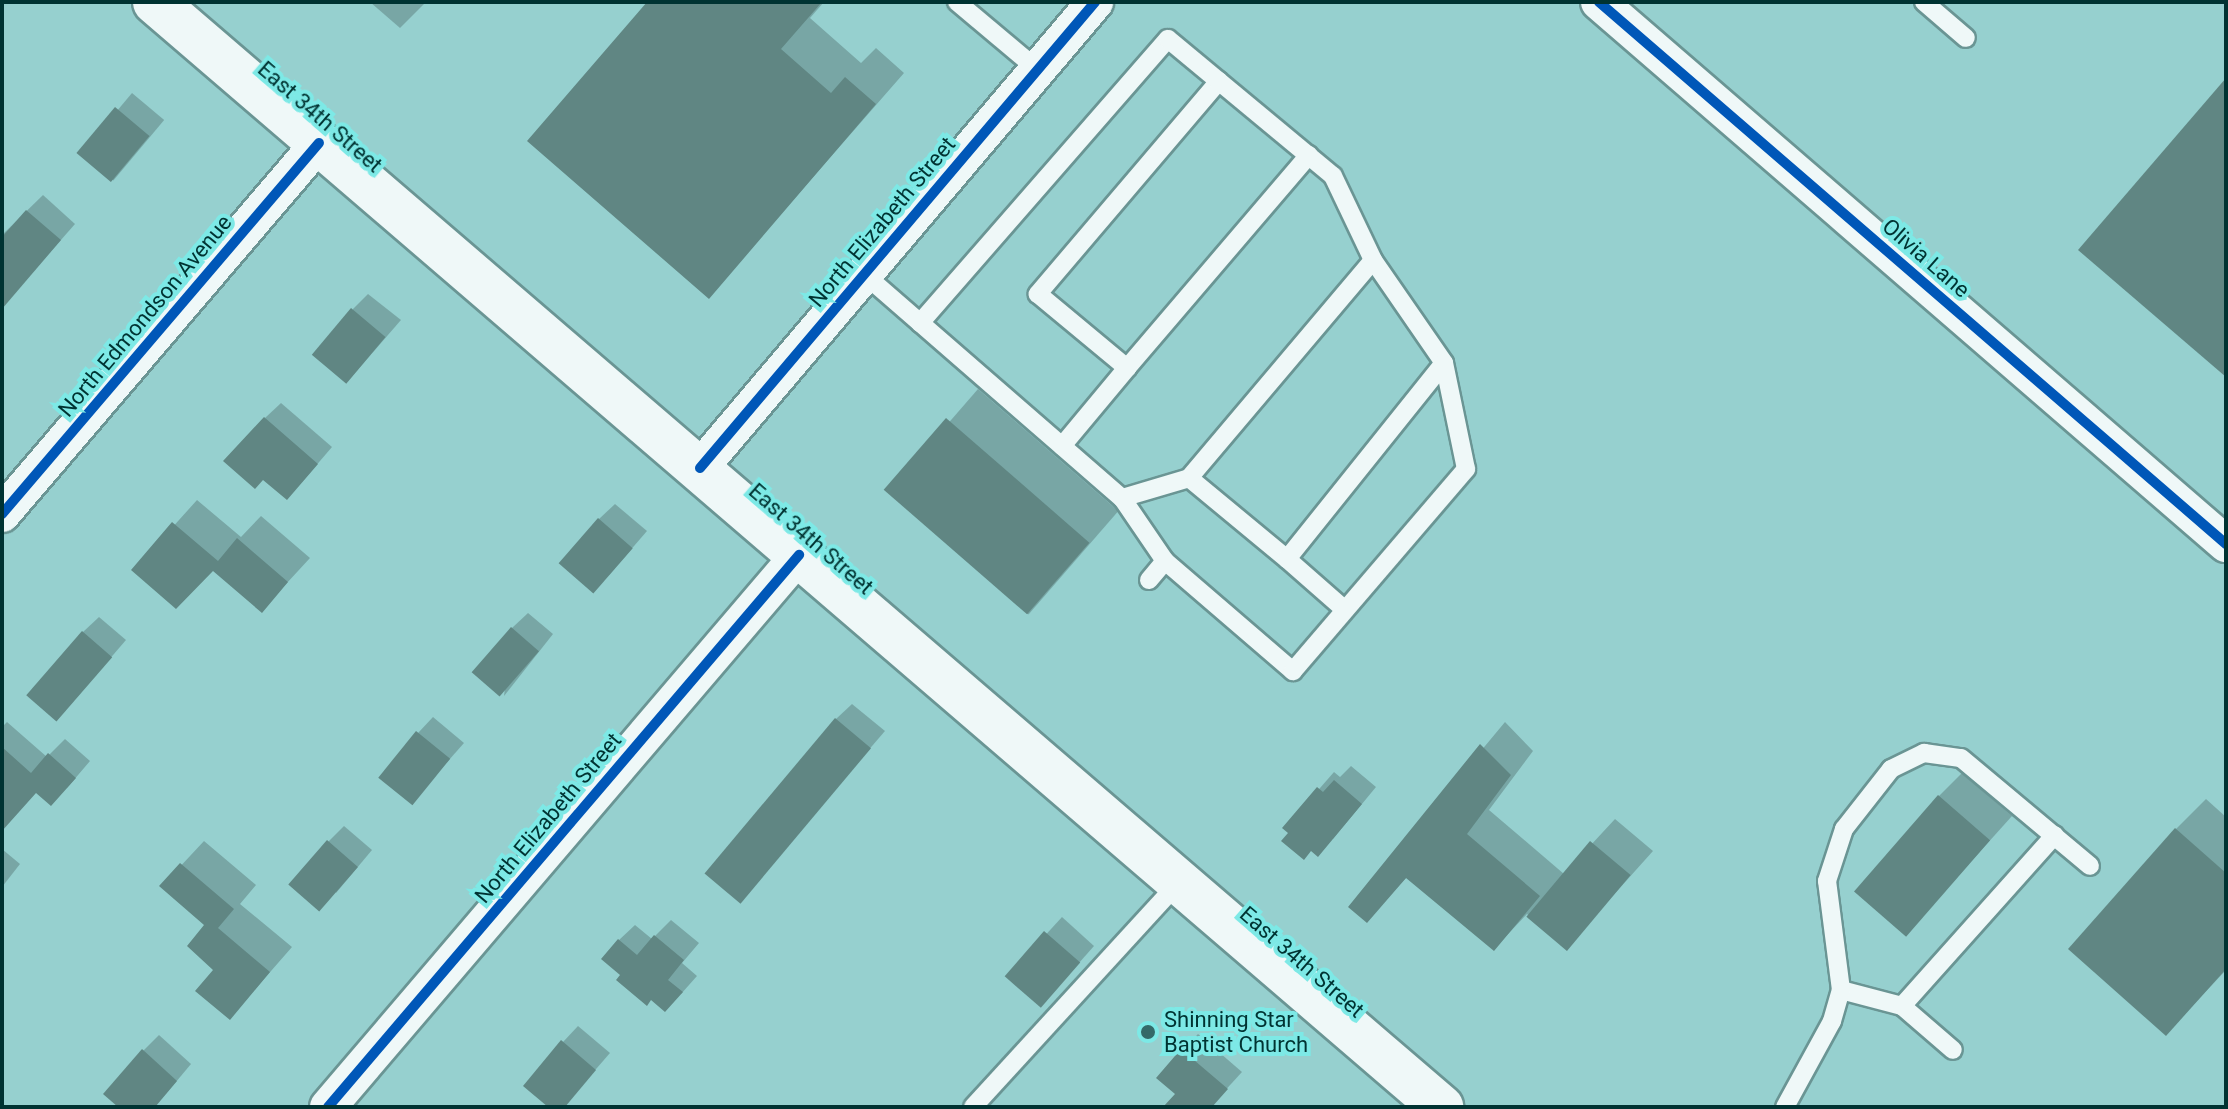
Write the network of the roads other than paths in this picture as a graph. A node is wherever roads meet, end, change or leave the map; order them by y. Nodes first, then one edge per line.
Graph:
1 (155, 2) edge
2 (957, 2) edge
3 (1095, 2) edge
4 (1599, 2) edge
5 (1924, 2) edge
6 (1966, 38) dead end
7 (1038, 70) junction
8 (1219, 81) junction
9 (319, 143) junction
10 (1309, 155) junction
11 (1373, 260) junction
12 (864, 274) junction
13 (920, 323) junction
14 (1444, 363) junction
15 (1127, 368) junction
16 (1062, 446) junction
17 (700, 468) junction
18 (1189, 478) junction
19 (1122, 498) junction
20 (2, 514) edge
21 (2226, 544) edge
22 (799, 555) junction
23 (1287, 559) junction
24 (1165, 561) junction
25 (1149, 580) dead end
26 (1345, 610) junction
27 (2055, 835) junction
28 (2090, 866) dead end
29 (1179, 882) junction
30 (1841, 990) junction
31 (1902, 1006) junction
32 (1953, 1050) dead end
33 (328, 1107) edge
34 (973, 1107) edge
35 (1441, 1107) edge
36 (1785, 1107) edge

1 - 9 main road, East 34th Street
2 - 7 lane
3 - 7 street, North Elizabeth Street
4 - 21 street, Olivia Lane
5 - 6 lane
7 - 12 street, North Elizabeth Street
8 - 10 lane
8 - 13 lane
8 - 15 lane
9 - 17 main road, East 34th Street
9 - 20 street, North Edmondson Avenue
10 - 11 lane
10 - 15 lane
11 - 14 lane
11 - 18 lane
12 - 13 lane
12 - 17 street, North Elizabeth Street
13 - 16 lane
14 - 23 lane
14 - 26 lane
15 - 16 lane
16 - 19 lane
17 - 22 main road, East 34th Street
18 - 19 lane
18 - 23 lane
19 - 24 lane
22 - 29 main road, East 34th Street
22 - 33 street, North Elizabeth Street
23 - 26 lane
24 - 25 lane
24 - 26 lane
27 - 28 lane
27 - 30 lane
27 - 31 lane
29 - 34 lane
29 - 35 main road, East 34th Street
30 - 31 lane
30 - 36 lane
31 - 32 lane

